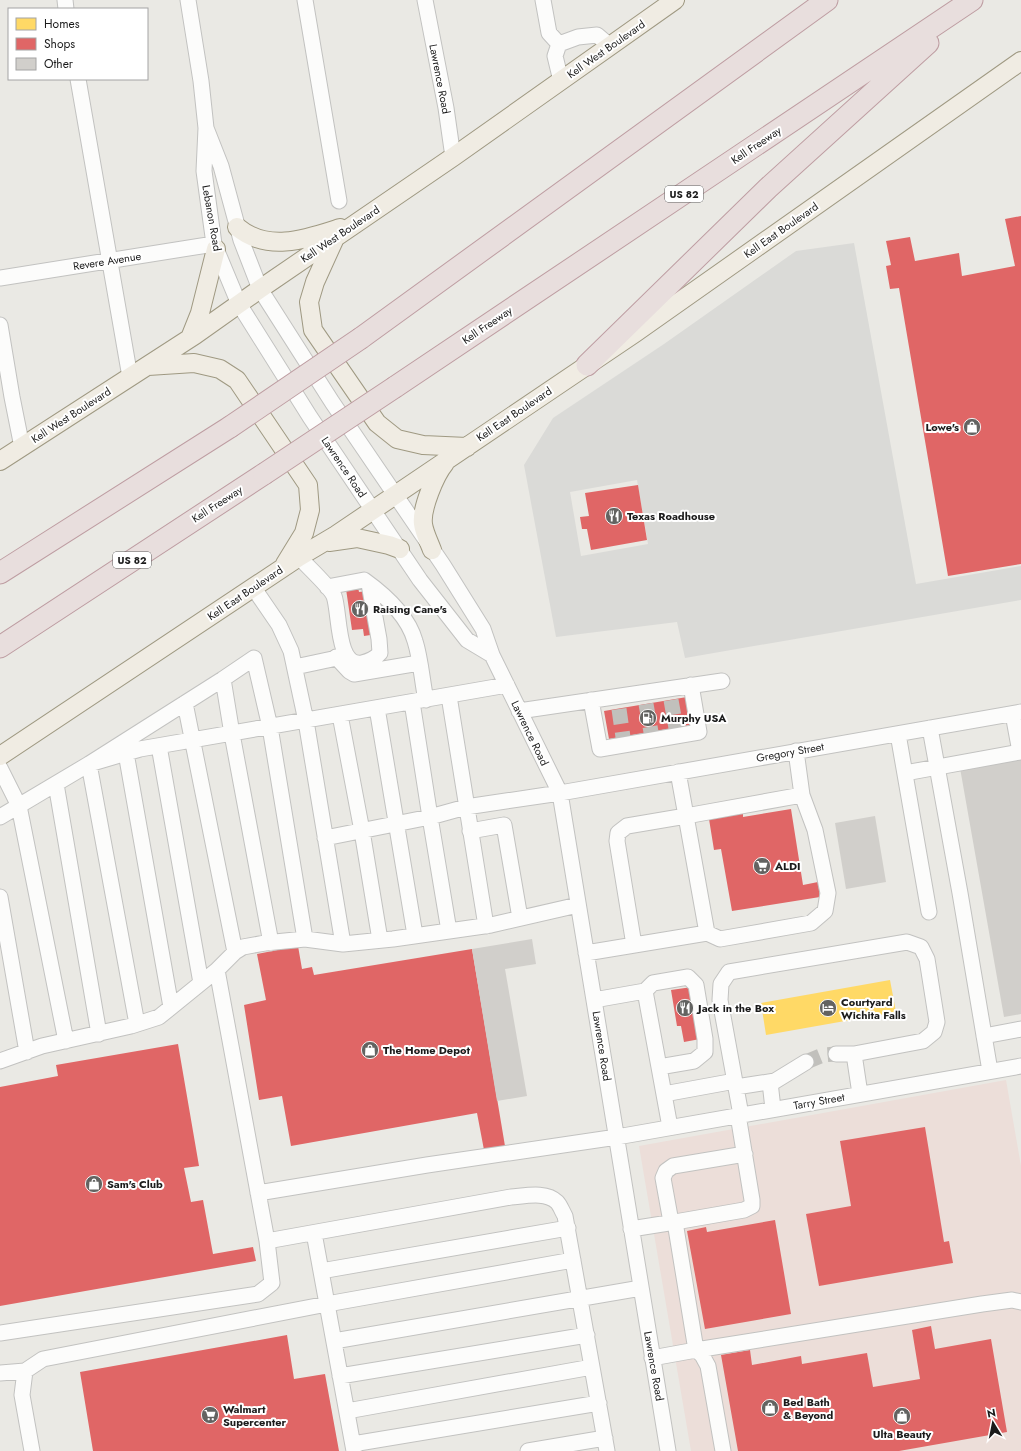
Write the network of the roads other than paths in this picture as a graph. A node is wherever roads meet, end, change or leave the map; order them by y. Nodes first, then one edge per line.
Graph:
1 (188, 0) edge
2 (305, 0) edge
3 (425, 0) edge
4 (543, 0) edge
5 (828, 0) edge
6 (973, 0) edge
7 (668, 2) edge
8 (559, 44) junction
9 (610, 46) junction
10 (1021, 60) edge
11 (78, 80) edge
12 (561, 81) junction
13 (206, 128) junction
14 (452, 157) junction
15 (339, 201) dead end
16 (358, 222) junction
17 (237, 227) junction
18 (336, 238) junction
19 (215, 246) junction
20 (110, 261) junction
21 (0, 278) edge
22 (260, 289) junction
23 (238, 304) junction
24 (0, 325) edge
25 (190, 338) junction
26 (587, 365) junction
27 (147, 366) junction
28 (130, 377) junction
29 (22, 447) junction
30 (467, 447) junction
31 (448, 459) junction
32 (0, 461) edge
33 (395, 495) junction
34 (373, 510) junction
35 (322, 543) junction
36 (400, 549) junction
37 (432, 550) junction
38 (299, 557) junction
39 (283, 568) junction
40 (0, 573) edge
41 (369, 584) junction
42 (327, 587) junction
43 (253, 588) junction
44 (0, 647) edge
45 (492, 655) junction
46 (337, 658) junction
47 (419, 663) junction
48 (294, 667) junction
49 (223, 679) junction
50 (722, 681) dead end
51 (507, 686) junction
52 (690, 686) junction
53 (449, 696) junction
54 (592, 700) junction
55 (419, 701) junction
56 (185, 703) junction
57 (377, 708) junction
58 (519, 711) junction
59 (1017, 713) edge
60 (340, 715) junction
61 (306, 721) junction
62 (270, 727) junction
63 (930, 728) junction
64 (232, 734) junction
65 (898, 734) junction
66 (193, 741) junction
67 (159, 746) junction
68 (796, 751) junction
69 (1020, 752) edge
70 (126, 753) junction
71 (0, 756) edge
72 (89, 764) junction
73 (0, 768) edge
74 (937, 768) junction
75 (678, 772) junction
76 (905, 773) junction
77 (56, 784) junction
78 (560, 793) junction
79 (802, 795) junction
80 (19, 806) junction
81 (466, 807) junction
82 (686, 816) junction
83 (0, 817) edge
84 (430, 817) junction
85 (396, 824) junction
86 (362, 831) junction
87 (470, 831) junction
88 (325, 838) junction
89 (0, 897) edge
90 (578, 905) junction
91 (928, 912) dead end
92 (520, 918) junction
93 (486, 926) junction
94 (449, 931) junction
95 (707, 933) junction
96 (415, 935) junction
97 (305, 939) junction
98 (380, 940) junction
99 (271, 943) junction
100 (343, 944) junction
101 (634, 945) junction
102 (235, 952) junction
103 (586, 953) junction
104 (217, 970) junction
105 (201, 983) junction
106 (646, 991) junction
107 (594, 1000) junction
108 (171, 1007) junction
109 (137, 1024) junction
110 (1021, 1029) edge
111 (99, 1034) junction
112 (984, 1036) junction
113 (66, 1041) junction
114 (27, 1052) junction
115 (836, 1054) tunnel mouth
116 (854, 1054) junction
117 (0, 1061) edge
118 (806, 1062) tunnel mouth
119 (1021, 1066) edge
120 (659, 1067) junction
121 (990, 1071) junction
122 (770, 1082) junction
123 (736, 1084) junction
124 (664, 1094) junction
125 (860, 1094) junction
126 (774, 1109) junction
127 (740, 1115) junction
128 (670, 1127) junction
129 (617, 1137) junction
130 (745, 1154) junction
131 (258, 1193) junction
132 (673, 1222) junction
133 (568, 1228) junction
134 (631, 1229) junction
135 (314, 1233) junction
136 (267, 1241) junction
137 (573, 1260) junction
138 (321, 1270) junction
139 (641, 1288) junction
140 (580, 1298) junction
141 (1021, 1302) edge
142 (327, 1304) junction
143 (0, 1333) edge
144 (587, 1335) junction
145 (334, 1341) junction
146 (696, 1350) junction
147 (652, 1358) junction
148 (592, 1367) junction
149 (25, 1371) junction
150 (0, 1373) edge
151 (340, 1376) junction
152 (599, 1403) junction
153 (347, 1411) junction
154 (606, 1445) edge
155 (353, 1447) edge
156 (32, 1451) edge
157 (528, 1451) edge
158 (668, 1451) edge
159 (722, 1451) edge

1 - 13 street, Lebanon Road
2 - 15 street
3 - 14 street, Lawrence Road
4 - 8 street
5 - 40 highway, bridge
6 - 26 highway
6 - 44 highway, Kell Freeway / US 82, bridge
7 - 9 main road, Kell West Boulevard
8 - 9 street
8 - 12 street
9 - 12 main road, Kell West Boulevard
10 - 26 main road, Kell East Boulevard
11 - 20 street
12 - 14 main road, Kell West Boulevard
13 - 17 street, Lebanon Road
13 - 19 street, Lebanon Road
14 - 16 main road, Kell West Boulevard
16 - 17 main road
16 - 18 main road, Kell West Boulevard
17 - 22 street, Lebanon Road
18 - 22 main road, Kell West Boulevard
18 - 30 main road
19 - 20 street, Revere Avenue
19 - 23 street, Lebanon Road
19 - 25 main road
20 - 21 street, Revere Avenue
20 - 28 street
22 - 23 main road, Kell West Boulevard
22 - 33 street, Lawrence Road
23 - 25 main road, Kell West Boulevard
23 - 34 street, Lawrence Road
24 - 29 street
25 - 27 main road, Kell West Boulevard
26 - 30 main road, Kell East Boulevard
27 - 28 main road, Kell West Boulevard
27 - 39 main road
28 - 29 main road, Kell West Boulevard
29 - 32 main road, Kell West Boulevard
30 - 31 main road, Kell East Boulevard
31 - 33 main road, Kell East Boulevard
31 - 37 main road
33 - 34 main road, Kell East Boulevard
33 - 37 street, Lawrence Road
34 - 35 main road, Kell East Boulevard
34 - 36 street, Lawrence Road
35 - 36 main road
35 - 38 main road, Kell East Boulevard
36 - 45 street, Lawrence Road
37 - 45 street, Lawrence Road
38 - 39 main road, Kell East Boulevard
38 - 42 street
39 - 43 main road, Kell East Boulevard
41 - 42 street
41 - 42 street
41 - 47 street
42 - 46 street
43 - 48 street
43 - 71 main road, Kell East Boulevard
45 - 51 street, Lawrence Road
46 - 47 street
46 - 48 street
47 - 55 street
48 - 61 street
49 - 56 street
49 - 62 street
49 - 64 street
50 - 52 street
51 - 53 street
51 - 58 street, Lawrence Road
52 - 54 street
52 - 54 street
53 - 55 street
53 - 81 street
54 - 58 street
55 - 57 street
55 - 84 street
56 - 66 street
56 - 72 street
57 - 60 street
57 - 85 street
58 - 78 street, Lawrence Road
59 - 63 street, Gregory Street
59 - 69 street
60 - 61 street
60 - 86 street
61 - 62 street
61 - 88 street
62 - 64 street
62 - 97 street
63 - 65 street, Gregory Street
63 - 74 street
64 - 66 street
64 - 99 street
65 - 68 street, Gregory Street
65 - 76 street
66 - 67 street
66 - 102 street
67 - 70 street
67 - 105 street
68 - 75 street, Gregory Street
68 - 79 street
69 - 74 street
70 - 72 street
70 - 108 street
72 - 77 street
72 - 109 street
73 - 80 street
74 - 76 street
74 - 112 street
75 - 78 street, Gregory Street
75 - 82 street
76 - 91 street
77 - 80 street
77 - 111 street
78 - 81 street, Gregory Street
78 - 90 street, Lawrence Road
79 - 82 street
79 - 95 street
80 - 83 street
80 - 113 street
81 - 84 street, Gregory Street
81 - 87 street
82 - 95 street
82 - 101 street
84 - 85 street, Gregory Street
84 - 94 street
85 - 86 street, Gregory Street
85 - 96 street
86 - 88 street, Gregory Street
86 - 98 street
87 - 92 street
87 - 93 street
88 - 100 street
89 - 114 street
90 - 92 street
90 - 103 street, Lawrence Road
92 - 93 street
93 - 94 street
94 - 96 street
95 - 101 street
96 - 98 street
97 - 99 street
97 - 100 street
98 - 100 street
99 - 102 street
101 - 103 street
102 - 104 street
103 - 107 street, Lawrence Road
104 - 105 street
104 - 131 street
105 - 108 street
106 - 107 street
106 - 120 street
106 - 120 street
107 - 129 street, Lawrence Road
108 - 109 street
109 - 111 street
110 - 112 street
111 - 113 street
112 - 121 street
113 - 114 street
114 - 117 street
115 - 116 street
116 - 123 street
116 - 125 street
118 - 122 street
119 - 121 street, Tarry Street
120 - 124 street
121 - 125 street, Tarry Street
122 - 123 street
122 - 126 street
123 - 124 street
123 - 127 street
124 - 128 street
125 - 126 street, Tarry Street
126 - 127 street, Tarry Street
127 - 128 street, Tarry Street
127 - 130 street
128 - 129 street, Tarry Street
129 - 131 street, Tarry Street
129 - 134 street, Lawrence Road
130 - 132 street
130 - 132 street
131 - 136 street
132 - 134 street
132 - 146 street
133 - 135 street
133 - 137 street
133 - 138 street
134 - 139 street, Lawrence Road
135 - 136 street
135 - 138 street
136 - 143 street
137 - 140 street
137 - 142 street
138 - 142 street
139 - 140 street
139 - 147 street, Lawrence Road
140 - 144 street
140 - 145 street
141 - 146 street
142 - 145 street
142 - 149 street
144 - 148 street
144 - 151 street
145 - 151 street
146 - 147 street
146 - 159 street
147 - 158 street, Lawrence Road
148 - 152 street
148 - 153 street
149 - 150 street
149 - 156 street
151 - 153 street
152 - 154 street
152 - 155 street
153 - 155 street
154 - 157 street

